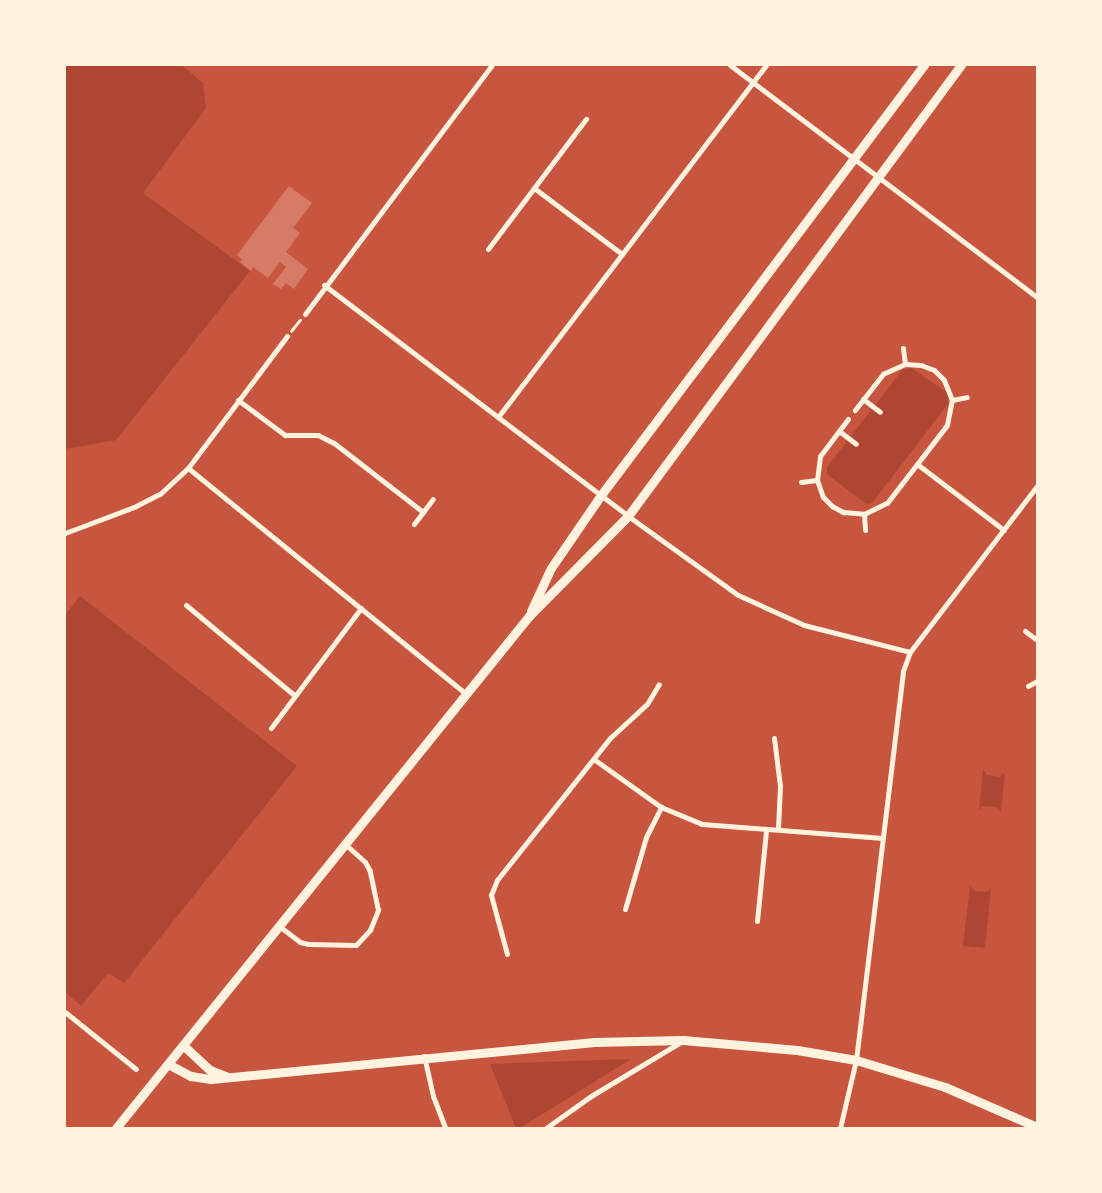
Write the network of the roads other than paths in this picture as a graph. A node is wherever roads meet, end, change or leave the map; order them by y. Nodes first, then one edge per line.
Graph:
1 (492, 65) edge
2 (730, 65) edge
3 (766, 65) edge
4 (924, 65) edge
5 (961, 65) edge
6 (752, 82) junction
7 (586, 119) dead end
8 (853, 158) junction
9 (878, 176) junction
10 (534, 188) junction
11 (488, 249) dead end
12 (622, 254) junction
13 (324, 285) junction
14 (1037, 297) edge
15 (305, 314) road end
16 (287, 336) road end
17 (903, 348) dead end
18 (905, 364) junction
19 (968, 397) dead end
20 (238, 400) junction
21 (863, 400) junction
22 (952, 400) junction
23 (855, 410) dead end
24 (880, 412) dead end
25 (498, 417) junction
26 (848, 419) dead end
27 (839, 431) junction
28 (856, 444) dead end
29 (917, 464) junction
30 (188, 468) junction
31 (817, 480) junction
32 (801, 482) dead end
33 (1037, 486) edge
34 (601, 494) junction
35 (433, 499) dead end
36 (423, 512) junction
37 (864, 514) junction
38 (628, 516) junction
39 (414, 524) dead end
40 (865, 530) dead end
41 (1004, 530) junction
42 (65, 533) edge
43 (186, 606) dead end
44 (361, 608) junction
45 (529, 616) junction
46 (1025, 631) dead end
47 (1037, 640) edge
48 (910, 652) junction
49 (1037, 681) edge
50 (659, 684) dead end
51 (1028, 686) dead end
52 (294, 695) junction
53 (467, 695) junction
54 (271, 728) dead end
55 (774, 738) dead end
56 (595, 760) junction
57 (662, 807) junction
58 (778, 828) junction
59 (766, 831) junction
60 (882, 838) junction
61 (345, 844) junction
62 (625, 909) dead end
63 (757, 921) dead end
64 (279, 926) junction
65 (507, 954) dead end
66 (65, 1012) edge
67 (683, 1040) junction
68 (184, 1046) junction
69 (424, 1056) junction
70 (856, 1060) junction
71 (168, 1064) junction
72 (136, 1069) dead end
73 (226, 1076) junction
74 (1037, 1127) edge
75 (116, 1128) edge
76 (445, 1128) edge
77 (546, 1128) edge
78 (840, 1128) edge

1 - 13 street
2 - 6 street
3 - 6 street
4 - 8 street
5 - 9 street
6 - 8 street
6 - 12 street
7 - 10 street
8 - 9 street
8 - 34 street
9 - 14 street
9 - 38 street
10 - 11 street
10 - 12 street
12 - 25 street
13 - 15 street
13 - 25 street
16 - 20 street
17 - 18 street
18 - 21 street
18 - 22 street
19 - 22 street
20 - 30 street
20 - 36 street
21 - 23 street
21 - 24 street
22 - 29 street
25 - 34 street
26 - 27 street
27 - 28 street
27 - 31 street
29 - 37 street
29 - 41 street
30 - 42 street
30 - 44 street
31 - 32 street
31 - 37 street
33 - 41 street
34 - 38 street
34 - 45 street
35 - 36 street
36 - 39 street
37 - 40 street
38 - 45 street
38 - 48 street
41 - 48 street
43 - 52 street
44 - 52 street
44 - 53 street
45 - 53 street
46 - 47 street
48 - 60 street
49 - 51 street
50 - 56 street
52 - 54 street
53 - 61 street
55 - 58 street
56 - 57 street
56 - 65 street
57 - 59 street
57 - 62 street
58 - 59 street
58 - 60 street
59 - 63 street
60 - 70 street
61 - 64 street
61 - 64 street
64 - 68 street
66 - 72 street
67 - 69 street
67 - 70 street
67 - 77 street
68 - 71 street
68 - 73 street
69 - 73 street
69 - 76 street
70 - 74 street
70 - 78 street
71 - 73 street
71 - 75 street

